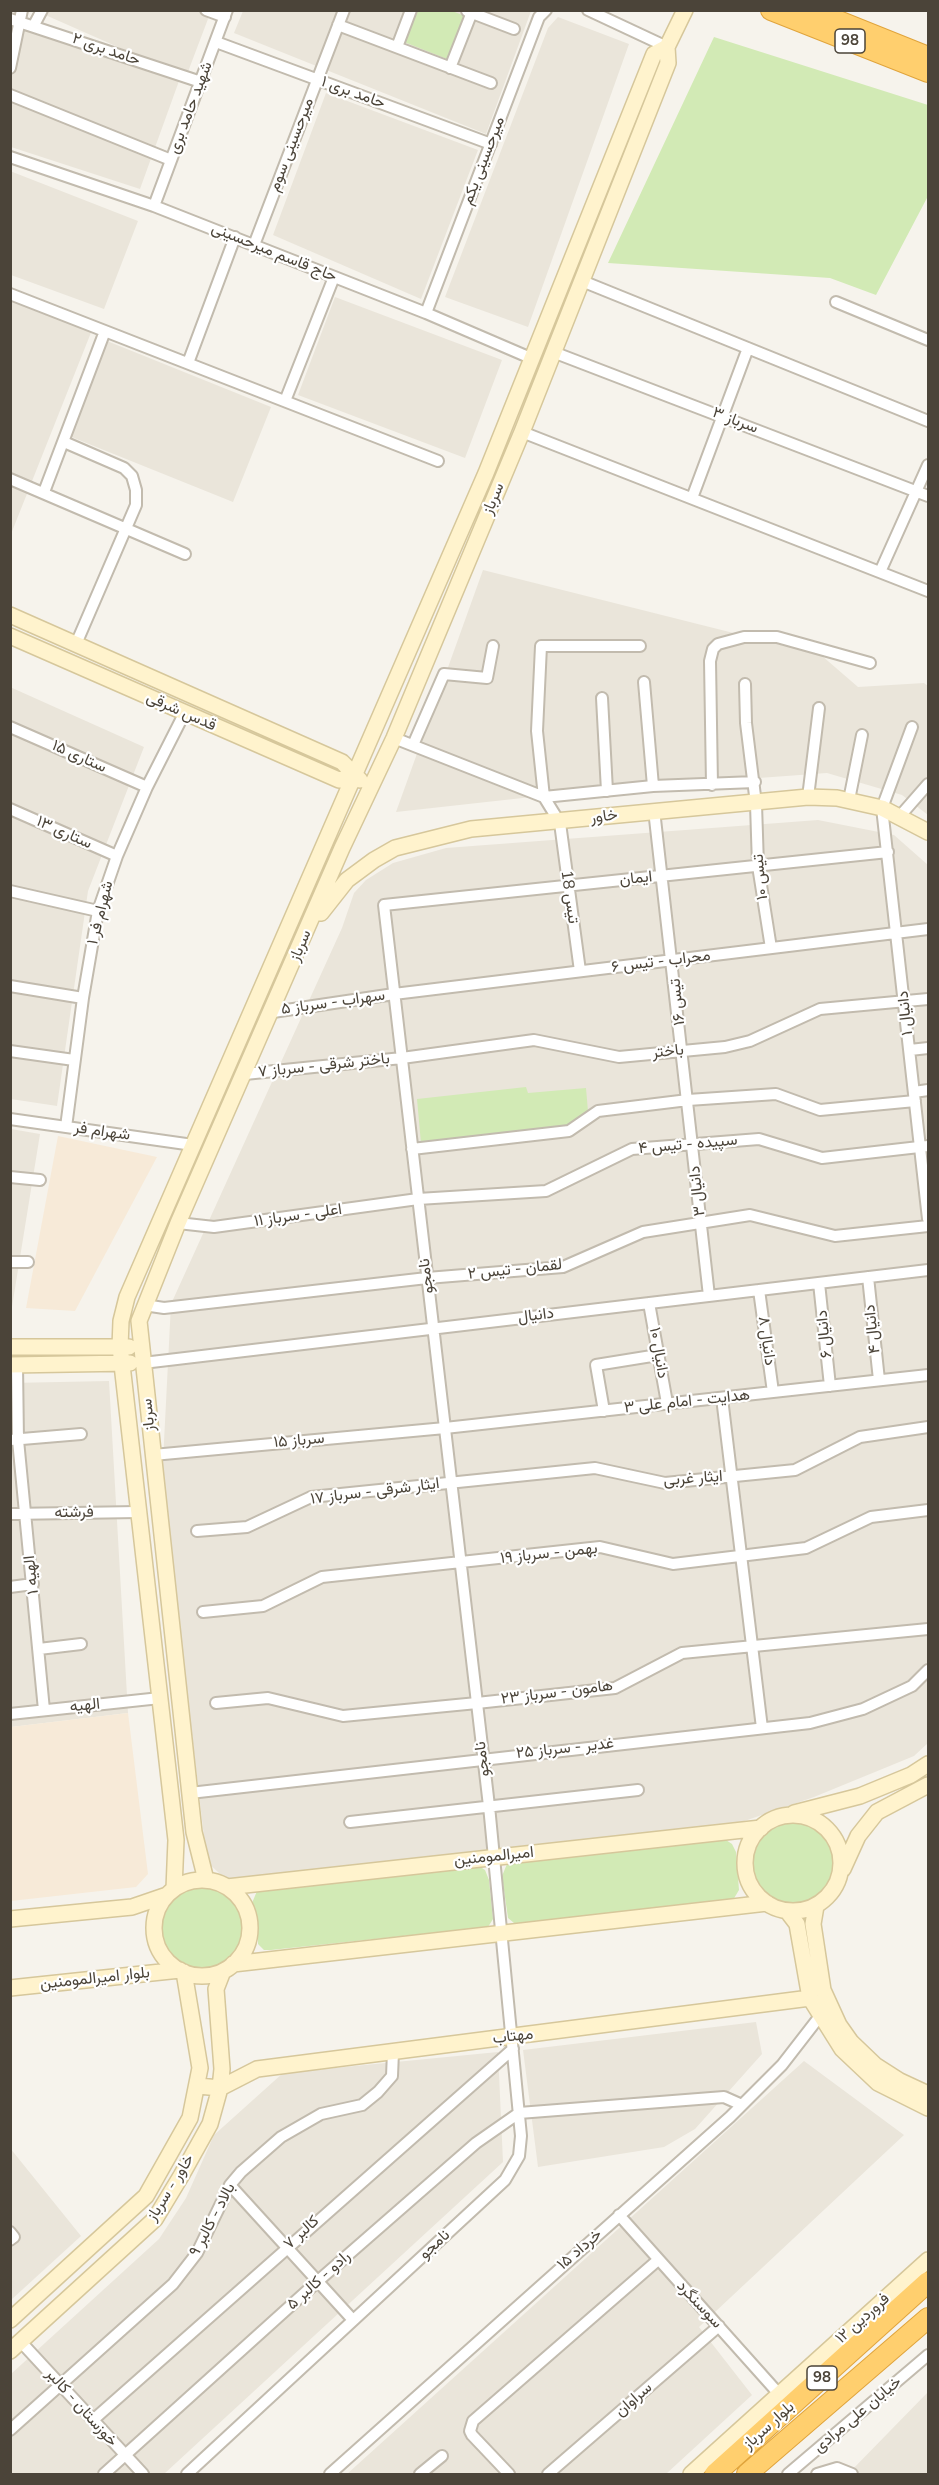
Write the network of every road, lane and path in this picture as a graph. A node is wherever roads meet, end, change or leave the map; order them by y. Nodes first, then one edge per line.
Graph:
1 (42, 10) edge
2 (206, 10) edge
3 (344, 10) edge
4 (411, 10) edge
5 (546, 10) edge
6 (588, 10) edge
7 (685, 10) edge
8 (771, 10) edge
9 (810, 10) edge
10 (469, 11) edge
11 (226, 14) edge
12 (18, 16) edge
13 (34, 25) junction
14 (338, 25) junction
15 (514, 28) dead end
16 (216, 42) junction
17 (397, 47) junction
18 (667, 47) junction
19 (928, 57) edge
20 (10, 68) edge
21 (450, 68) junction
22 (928, 72) edge
23 (317, 80) junction
24 (201, 82) junction
25 (491, 84) dead end
26 (10, 96) edge
27 (490, 144) junction
28 (10, 157) edge
29 (171, 160) junction
30 (154, 206) junction
31 (235, 237) junction
32 (254, 245) junction
33 (575, 252) junction
34 (591, 259) junction
35 (334, 277) junction
36 (582, 281) junction
37 (10, 294) edge
38 (836, 302) dead end
39 (426, 313) junction
40 (105, 331) junction
41 (928, 340) edge
42 (748, 348) junction
43 (553, 352) junction
44 (533, 359) junction
45 (188, 363) junction
46 (285, 401) junction
47 (723, 416) junction
48 (928, 421) edge
49 (522, 432) junction
50 (64, 442) junction
51 (438, 461) dead end
52 (928, 465) edge
53 (486, 473) junction
54 (10, 479) edge
55 (501, 481) junction
56 (918, 491) junction
57 (44, 492) junction
58 (928, 496) edge
59 (692, 498) junction
60 (126, 528) junction
61 (185, 554) dead end
62 (880, 572) junction
63 (928, 591) edge
64 (10, 615) edge
65 (10, 636) edge
66 (76, 644) junction
67 (494, 646) dead end
68 (640, 646) dead end
69 (870, 663) dead end
70 (644, 682) dead end
71 (745, 684) dead end
72 (602, 698) dead end
73 (819, 708) dead end
74 (184, 714) junction
75 (10, 727) edge
76 (912, 727) dead end
77 (862, 735) dead end
78 (394, 738) junction
79 (413, 745) junction
80 (354, 777) junction
81 (754, 782) junction
82 (928, 784) edge
83 (712, 785) junction
84 (371, 786) junction
85 (653, 786) junction
86 (147, 787) junction
87 (607, 791) junction
88 (544, 797) junction
89 (808, 797) junction
90 (849, 800) junction
91 (756, 804) junction
92 (882, 808) junction
93 (10, 809) edge
94 (654, 810) junction
95 (900, 816) junction
96 (560, 823) junction
97 (928, 832) edge
98 (342, 848) junction
99 (888, 852) junction
100 (117, 856) junction
101 (366, 865) junction
102 (758, 866) junction
103 (662, 876) junction
104 (567, 886) junction
105 (10, 891) edge
106 (384, 905) joint
107 (98, 911) junction
108 (928, 929) edge
109 (308, 930) junction
110 (897, 933) junction
111 (771, 948) junction
112 (673, 960) junction
113 (580, 971) junction
114 (10, 986) edge
115 (394, 994) junction
116 (83, 998) junction
117 (928, 999) edge
118 (904, 1002) junction
119 (273, 1011) junction
120 (928, 1048) edge
121 (10, 1050) edge
122 (683, 1050) junction
123 (910, 1050) junction
124 (402, 1058) junction
125 (74, 1060) junction
126 (245, 1074) junction
127 (928, 1090) edge
128 (915, 1096) junction
129 (688, 1100) junction
130 (10, 1119) edge
131 (66, 1127) junction
132 (693, 1144) junction
133 (193, 1145) junction
134 (925, 1146) edge
135 (412, 1149) junction
136 (209, 1154) junction
137 (10, 1177) edge
138 (40, 1180) dead end
139 (418, 1199) junction
140 (928, 1219) edge
141 (178, 1223) junction
142 (701, 1223) junction
143 (928, 1226) edge
144 (10, 1262) edge
145 (28, 1262) dead end
146 (928, 1270) edge
147 (868, 1277) junction
148 (427, 1278) junction
149 (819, 1283) junction
150 (759, 1290) junction
151 (709, 1296) junction
152 (649, 1303) junction
153 (144, 1305) junction
154 (433, 1329) junction
155 (141, 1346) junction
156 (10, 1347) edge
157 (120, 1347) junction
158 (658, 1355) junction
159 (143, 1363) junction
160 (121, 1364) junction
161 (14, 1365) edge
162 (928, 1375) edge
163 (879, 1380) junction
164 (830, 1386) junction
165 (773, 1392) junction
166 (722, 1398) junction
167 (667, 1404) junction
168 (604, 1411) junction
169 (928, 1427) edge
170 (445, 1428) junction
171 (81, 1434) dead end
172 (14, 1440) edge
173 (153, 1455) junction
174 (732, 1476) junction
175 (451, 1484) junction
176 (928, 1510) edge
177 (138, 1512) junction
178 (26, 1514) junction
179 (10, 1515) edge
180 (197, 1531) dead end
181 (741, 1556) junction
182 (460, 1564) junction
183 (33, 1584) junction
184 (10, 1587) edge
185 (203, 1612) dead end
186 (928, 1629) edge
187 (81, 1644) dead end
188 (752, 1646) junction
189 (39, 1649) junction
190 (928, 1670) edge
191 (180, 1695) junction
192 (160, 1698) junction
193 (216, 1703) dead end
194 (477, 1703) junction
195 (44, 1710) junction
196 (10, 1714) edge
197 (762, 1728) junction
198 (483, 1758) junction
199 (928, 1764) edge
200 (928, 1785) edge
201 (638, 1790) dead end
202 (190, 1793) junction
203 (489, 1806) junction
204 (787, 1815) junction
205 (350, 1822) dead end
206 (761, 1828) junction
207 (495, 1857) junction
208 (841, 1871) junction
209 (206, 1880) junction
210 (227, 1887) junction
211 (171, 1892) junction
212 (767, 1903) junction
213 (816, 1906) junction
214 (787, 1911) junction
215 (10, 1919) edge
216 (503, 1935) junction
217 (228, 1967) junction
218 (182, 1971) junction
219 (10, 1988) edge
220 (810, 1998) junction
221 (826, 2014) junction
222 (512, 2043) junction
223 (393, 2052) junction
224 (198, 2086) junction
225 (220, 2088) junction
226 (928, 2094) edge
227 (742, 2105) junction
228 (928, 2108) edge
229 (519, 2113) junction
230 (230, 2185) junction
231 (620, 2215) junction
232 (10, 2232) edge
233 (10, 2240) edge
234 (287, 2247) junction
235 (658, 2260) junction
236 (928, 2260) edge
237 (318, 2281) junction
238 (928, 2282) edge
239 (928, 2318) edge
240 (10, 2320) edge
241 (353, 2320) junction
242 (719, 2326) junction
243 (16, 2346) edge
244 (928, 2355) edge
245 (61, 2385) junction
246 (779, 2394) junction
247 (93, 2420) junction
248 (10, 2430) edge
249 (737, 2434) junction
250 (125, 2456) junction
251 (442, 2456) dead end
252 (721, 2470) edge
253 (788, 2474) edge
254 (104, 2475) edge
255 (142, 2475) edge
256 (187, 2475) edge
257 (330, 2475) edge
258 (420, 2475) edge
259 (509, 2475) edge
260 (548, 2475) edge
261 (691, 2475) edge
262 (747, 2475) edge
263 (817, 2475) edge
264 (852, 2475) edge

1 - 13 street
2 - 11 street
3 - 14 street, میرحسینی سوم
4 - 17 street
5 - 27 street, میرحسینی یکم
6 - 18 street
7 - 18 street, سرباز
8 - 22 highway, 98
9 - 19 highway, 98
10 - 15 street
10 - 21 street
11 - 16 street, شهید حامد بری
12 - 13 street, حامد بری ۲
12 - 20 street
13 - 24 street, حامد بری ۲
14 - 17 street
14 - 23 street, میرحسینی سوم
16 - 23 street, حامد بری ۱
16 - 24 street, شهید حامد بری
17 - 21 street
18 - 33 street, سرباز
18 - 34 street, سرباز
21 - 25 street
23 - 27 street, حامد بری ۱
23 - 32 street, میرحسینی سوم
24 - 29 street, شهید حامد بری
26 - 29 street
27 - 39 street, میرحسینی یکم
28 - 30 street, حاج قاسم میرحسینی
29 - 30 street, شهید حامد بری
30 - 31 street, حاج قاسم میرحسینی
31 - 32 street, حاج قاسم میرحسینی
31 - 45 street
32 - 35 street, حاج قاسم میرحسینی
33 - 34 street
33 - 44 street, سرباز
34 - 36 street, سرباز
35 - 39 street, حاج قاسم میرحسینی
35 - 46 street
36 - 42 street
36 - 43 street, سرباز
37 - 40 street
38 - 41 street
39 - 44 street, حاج قاسم میرحسینی
40 - 45 street
40 - 50 street
42 - 47 street
42 - 48 street
43 - 47 street, سرباز ۳
43 - 49 street, سرباز
44 - 53 street, سرباز
45 - 46 street
46 - 51 street
47 - 56 street, سرباز ۳
47 - 59 street
49 - 55 street, سرباز
49 - 59 street
50 - 57 street
50 - 60 street
52 - 56 street
53 - 55 street
53 - 80 street, سرباز
54 - 57 street
55 - 78 street, سرباز
56 - 58 street, سرباز ۳
56 - 62 street
57 - 60 street
59 - 62 street
60 - 61 street
60 - 66 street
62 - 63 street
64 - 66 street
65 - 74 street, قدس شرقی
66 - 80 street
67 - 79 street
68 - 88 street
69 - 83 street
70 - 85 street
71 - 81 street, تیس ۱۰
72 - 87 street
73 - 89 street
74 - 80 street, قدس شرقی
74 - 86 street, شهرام فر ۱
75 - 86 street, ستاری ۱۵
76 - 92 street
77 - 90 street
78 - 79 street
78 - 84 street, سرباز
79 - 88 street
80 - 84 street
80 - 133 street, سرباز
81 - 83 street
81 - 91 street, تیس ۱۰
82 - 95 street
83 - 85 street
84 - 98 street, سرباز
85 - 87 street
86 - 100 street, شهرام فر ۱
87 - 88 street
88 - 96 street
89 - 90 street, خاور
89 - 91 street, خاور
90 - 92 street, خاور
91 - 94 street, خاور
91 - 102 street, تیس ۱۰
92 - 95 street, خاور
92 - 99 street, دانیال ۱
93 - 100 street, ستاری ۱۳
94 - 96 street, خاور
94 - 103 street, تیس ۱۶
95 - 97 street, خاور
96 - 101 street, خاور
96 - 104 street, تیس 18
98 - 101 street
98 - 109 street, سرباز
99 - 102 street, ایمان
99 - 110 street, دانیال ۱
100 - 107 street, شهرام فر ۱
101 - 109 street, خاور
102 - 103 street, ایمان
102 - 111 street, تیس ۱۰
103 - 104 street, ایمان
103 - 112 street, تیس ۱۶
104 - 106 street, ایمان
104 - 113 street, تیس 18
105 - 107 street
106 - 115 street, نامجو
107 - 116 street, شهرام فر ۱
108 - 110 street, محراب - تیس ۶
109 - 119 street, سرباز
110 - 111 street, محراب - تیس ۶
110 - 118 street, دانیال ۱
111 - 112 street, محراب - تیس ۶
112 - 113 street, محراب - تیس ۶
112 - 122 street, تیس ۱۶
113 - 115 street, محراب - تیس ۶
114 - 116 street
115 - 119 street, سهراب - سرباز ۵
115 - 124 street, نامجو
116 - 125 street, شهرام فر ۱
117 - 118 street, باختر
118 - 122 street, باختر
118 - 123 street, دانیال ۱
119 - 126 street, سرباز
120 - 123 street
121 - 125 street
122 - 124 street, باختر
122 - 129 street, دانیال ۳
123 - 128 street, دانیال ۱
124 - 126 street, باختر شرقی - سرباز ۷
124 - 135 street, نامجو
125 - 131 street, شهرام فر ۱
126 - 136 street, سرباز
127 - 128 street
128 - 129 street
128 - 134 street, دانیال ۱
129 - 132 street, دانیال ۳
129 - 135 street
130 - 131 street, شهرام فر
131 - 133 street, شهرام فر
132 - 134 street, سپیده - تیس ۴
132 - 139 street, سپیده - تیس ۴
132 - 142 street, دانیال ۳
133 - 136 street
133 - 157 street, سرباز
134 - 140 street, دانیال ۱
135 - 139 street, نامجو
136 - 141 street, سرباز
137 - 138 street
139 - 141 street, اعلی - سرباز ۱۱
139 - 148 street, نامجو
141 - 153 street, سرباز
142 - 143 street, لقمان - تیس ۲
142 - 148 street, لقمان - تیس ۲
142 - 151 street, دانیال ۳
144 - 145 street
146 - 147 street, دانیال
147 - 149 street, دانیال
147 - 163 street, دانیال ۴
148 - 153 street, لقمان - تیس ۲
148 - 154 street, نامجو
149 - 150 street, دانیال
149 - 164 street, دانیال ۶
150 - 151 street, دانیال
150 - 165 street, دانیال ۸
151 - 152 street, دانیال
152 - 154 street, دانیال
152 - 158 street, دانیال ۱۰
153 - 155 street, سرباز
154 - 159 street, دانیال
154 - 170 street, نامجو
155 - 157 street
155 - 159 street, سرباز
156 - 157 street
157 - 160 street, سرباز
158 - 167 street, دانیال ۱۰
158 - 168 street
159 - 160 street
159 - 173 street, سرباز
160 - 161 street
160 - 177 street, سرباز
161 - 172 street, الهیه ۱
162 - 163 street, هدایت - امام علی ۳
163 - 164 street, هدایت - امام علی ۳
164 - 165 street, هدایت - امام علی ۳
165 - 166 street, هدایت - امام علی ۳
166 - 167 street, هدایت - امام علی ۳
166 - 174 street
167 - 168 street, هدایت - امام علی ۳
168 - 170 street, هدایت - امام علی ۳
169 - 174 street, ایثار غربی
170 - 173 street, سرباز ۱۵
170 - 175 street, نامجو
171 - 172 street
172 - 178 street, الهیه ۱
173 - 191 street, سرباز
174 - 175 street, ایثار غربی
174 - 181 street
175 - 180 street, ایثار شرقی - سرباز ۱۷
175 - 182 street, نامجو
176 - 181 street, بهمن - سرباز ۱۹
177 - 178 street, فرشته
177 - 192 street, سرباز
178 - 179 street, فرشته
178 - 183 street, الهیه ۱
181 - 182 street, بهمن - سرباز ۱۹
181 - 188 street
182 - 185 street, بهمن - سرباز ۱۹
182 - 194 street, نامجو
183 - 184 street
183 - 189 street, الهیه ۱
186 - 188 street, هامون - سرباز ۲۳
187 - 189 street
188 - 194 street, هامون - سرباز ۲۳
188 - 197 street
189 - 195 street, الهیه ۱
190 - 197 street, غدیر - سرباز ۲۵
191 - 192 street
191 - 202 street, سرباز
192 - 195 street, الهیه
192 - 211 street, سرباز
193 - 194 street, هامون - سرباز ۲۳
194 - 198 street, نامجو
195 - 196 street, الهیه
197 - 198 street, غدیر - سرباز ۲۵
198 - 202 street, غدیر - سرباز ۲۵
198 - 203 street, نامجو
199 - 204 street
200 - 208 street
201 - 203 street
202 - 209 street, سرباز
203 - 205 street
203 - 207 street, نامجو
204 - 206 street
204 - 208 street
206 - 207 street, امیرالمومنین
206 - 212 street
207 - 210 street, امیرالمومنین
207 - 216 street, نامجو
208 - 213 street
209 - 210 street
209 - 211 street
210 - 217 street
211 - 215 street
211 - 218 street
212 - 214 street
212 - 216 street
213 - 214 street
213 - 221 street
214 - 220 street
216 - 217 street
216 - 222 street, نامجو
217 - 218 street
217 - 225 street, خاور - سرباز
218 - 219 street, بلوار امیرالمومنین
218 - 224 street, خاور - سرباز
220 - 221 street
220 - 222 street, مهتاب
221 - 226 street
221 - 227 street, ۱۵ خرداد
221 - 228 street
222 - 223 street, مهتاب
222 - 229 street, نامجو
222 - 234 street, کالبر ۷
223 - 225 street, مهتاب
223 - 230 street, بالاد - کالبر ۹
224 - 225 street
224 - 240 street, خاور - سرباز
225 - 243 street, خاور - سرباز
227 - 229 street
227 - 231 street, ۱۵ خرداد
229 - 237 street, رادو - کالبر ۵
229 - 241 street, نامجو
230 - 234 street
230 - 245 street, بالاد - کالبر ۹
231 - 235 street, سوسنگرد
231 - 257 street, ۱۵ خرداد
232 - 233 street
234 - 237 street
234 - 247 street, کالبر ۷
235 - 242 street, سوسنگرد
235 - 259 street
236 - 246 street, ۱۲ فروردین
237 - 241 street
237 - 250 street, رادو - کالبر ۵
238 - 252 highway, بلوار سرباز / 98
239 - 262 highway, بلوار سرباز / 98
241 - 256 street, نامجو
242 - 246 street, سوسنگرد
242 - 260 street, سراوان
243 - 245 street, خوزستان - کالبر
244 - 253 street, خیابان علی مرادی
245 - 247 street, خوزستان - کالبر
245 - 248 street, بالاد - کالبر ۹
246 - 249 street, ۱۲ فروردین
247 - 250 street, خوزستان - کالبر
249 - 252 street
249 - 261 street, ۱۲ فروردین
250 - 254 street, رادو - کالبر ۵
250 - 255 street, خوزستان - کالبر
251 - 258 street
263 - 264 street

